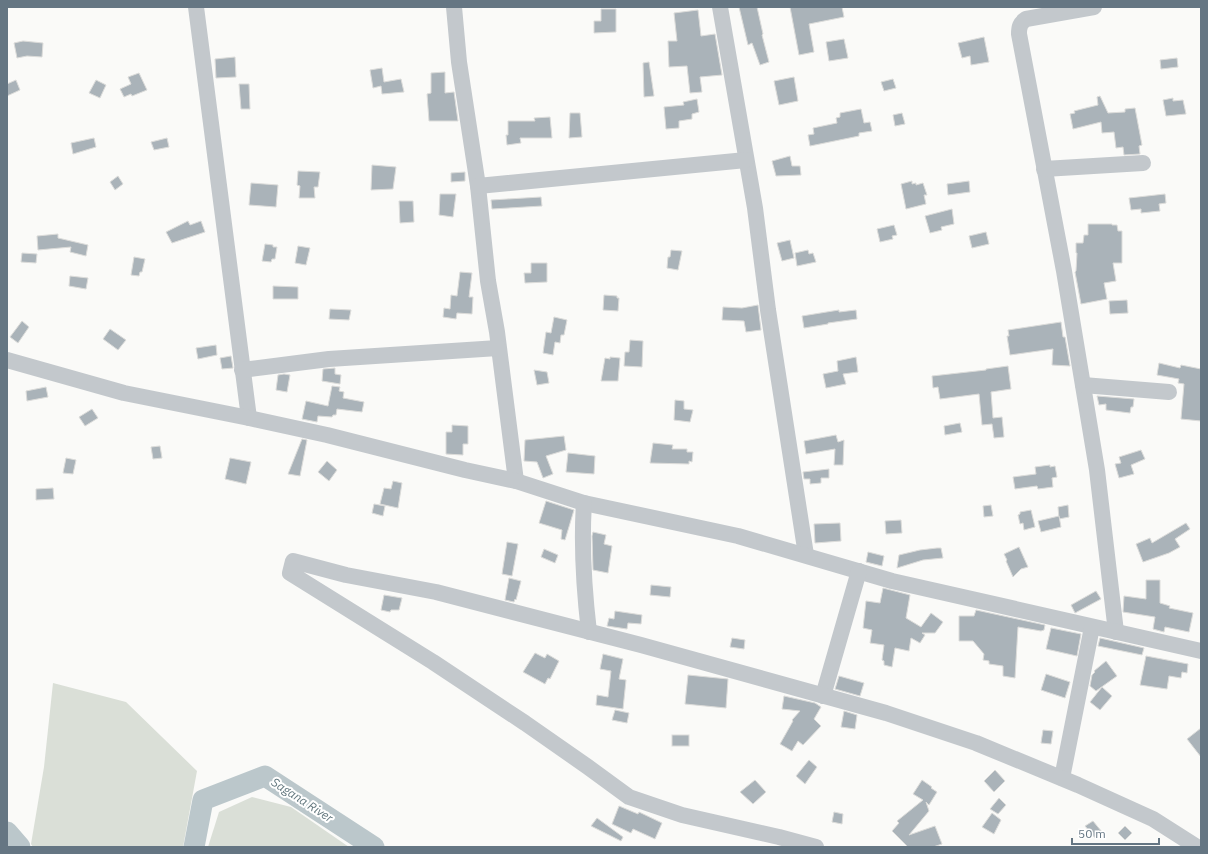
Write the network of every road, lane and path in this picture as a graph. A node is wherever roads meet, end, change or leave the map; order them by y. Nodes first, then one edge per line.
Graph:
1 (196, 7) edge
2 (454, 7) edge
3 (720, 7) edge
4 (1094, 7) edge
5 (746, 160) junction
6 (1143, 163) dead end
7 (1044, 169) junction
8 (478, 186) junction
9 (498, 348) junction
10 (7, 360) edge
11 (242, 370) junction
12 (1083, 385) junction
13 (1169, 392) dead end
14 (248, 418) junction
15 (516, 481) junction
16 (584, 504) junction
17 (806, 555) junction
18 (859, 571) junction
19 (1092, 627) junction
20 (589, 632) junction
21 (1116, 632) junction
22 (1201, 652) edge
23 (823, 696) junction
24 (1062, 778) junction
25 (816, 847) edge
26 (1197, 847) edge

1 - 11 street
2 - 8 street
3 - 5 street
4 - 7 street
5 - 8 street
5 - 17 street
6 - 7 street
7 - 12 street
8 - 9 street
9 - 11 street
9 - 15 street
10 - 14 street
11 - 14 street
12 - 13 street
12 - 21 street
14 - 15 street
15 - 16 street
16 - 17 street
16 - 20 street
17 - 18 street
18 - 19 street
18 - 23 street
19 - 21 street
19 - 24 street
20 - 23 street
20 - 25 street
21 - 22 street
23 - 24 street
24 - 26 street

